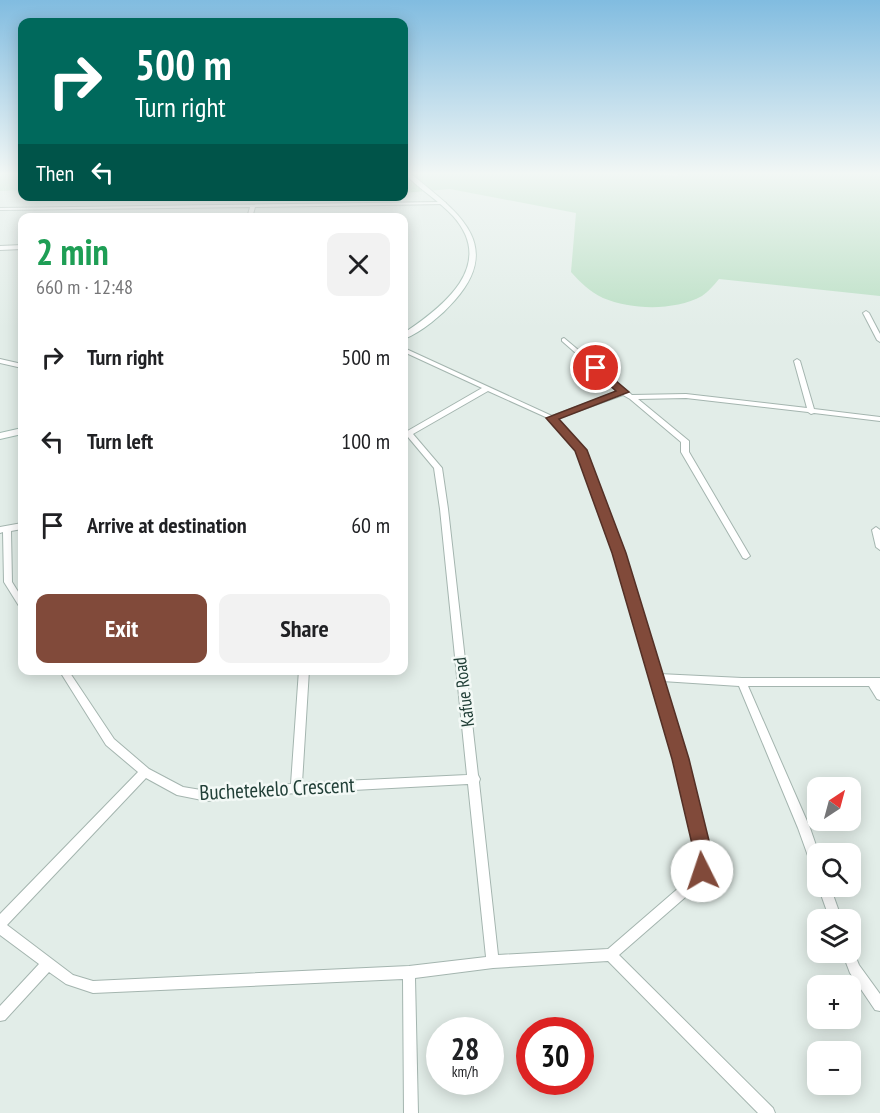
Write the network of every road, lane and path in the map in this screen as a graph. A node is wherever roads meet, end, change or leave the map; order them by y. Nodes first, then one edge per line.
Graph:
1 (462, 225) edge
2 (18, 247) edge
3 (0, 248) edge
4 (866, 313) dead end
5 (408, 334) edge
6 (564, 340) dead end
7 (880, 340) edge
8 (408, 352) edge
9 (797, 361) dead end
10 (0, 362) edge
11 (18, 365) edge
12 (488, 388) junction
13 (628, 395) junction
14 (811, 412) junction
15 (552, 418) junction
16 (880, 419) edge
17 (18, 432) edge
18 (408, 434) edge
19 (0, 436) edge
20 (408, 437) edge
21 (4, 529) edge
22 (876, 530) dead end
23 (880, 547) edge
24 (746, 556) dead end
25 (18, 592) edge
26 (66, 675) edge
27 (304, 675) edge
28 (654, 677) junction
29 (742, 682) junction
30 (876, 682) edge
31 (880, 696) edge
32 (146, 772) junction
33 (475, 779) junction
34 (296, 788) junction
35 (809, 843) edge
36 (0, 925) edge
37 (610, 955) junction
38 (493, 962) junction
39 (852, 963) edge
40 (48, 964) junction
41 (409, 972) junction
42 (880, 1005) edge
43 (0, 1015) edge
44 (411, 1113) edge
45 (768, 1113) edge

1 - 5 main road
2 - 3 street
4 - 7 street
6 - 13 street
8 - 12 street
9 - 14 street
10 - 11 street
12 - 15 street
12 - 18 street
13 - 14 street
13 - 15 street
13 - 24 street
14 - 16 street
15 - 28 street
17 - 19 main road
20 - 33 street, Kafue Road
21 - 25 street
22 - 23 street
26 - 32 street, Buchetekelo Crescent
27 - 34 street
28 - 29 street
28 - 37 street
29 - 30 street
29 - 35 street
30 - 31 street
32 - 34 street, Buchetekelo Crescent
32 - 36 street
33 - 34 street, Buchetekelo Crescent
33 - 38 street, Kafue Road
36 - 40 street
37 - 38 street
37 - 45 street
38 - 41 street
39 - 42 street
40 - 41 street
40 - 43 street
41 - 44 street

